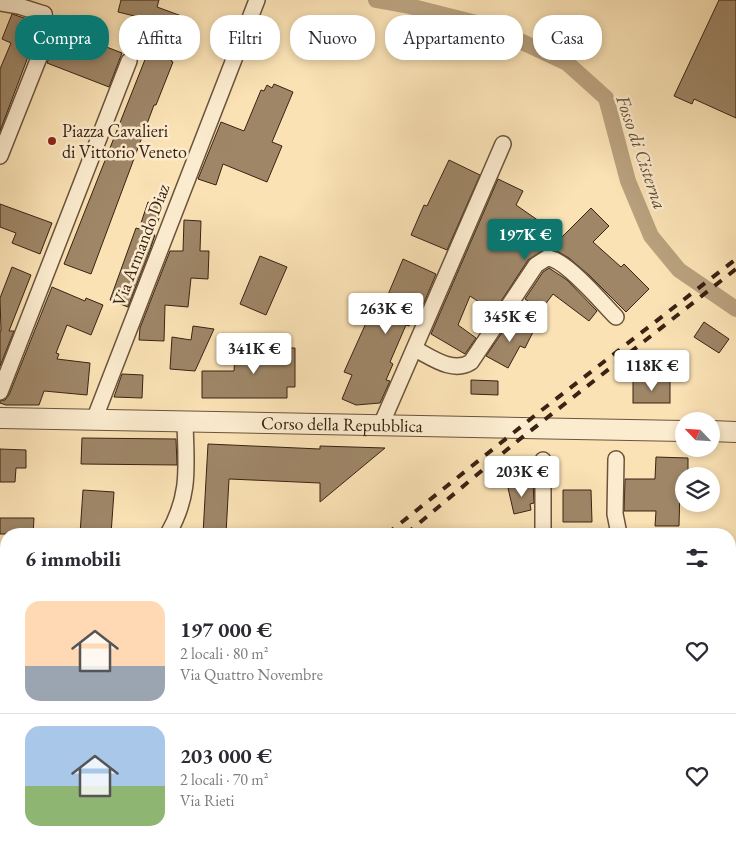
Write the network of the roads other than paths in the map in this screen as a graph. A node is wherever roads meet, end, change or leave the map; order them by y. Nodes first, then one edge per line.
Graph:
1 (257, 0) edge
2 (0, 3) edge
3 (47, 7) edge
4 (129, 62) dead end
5 (503, 144) dead end
6 (0, 156) edge
7 (616, 317) dead end
8 (414, 349) junction
9 (0, 392) edge
10 (0, 418) edge
11 (94, 420) junction
12 (185, 422) junction
13 (381, 425) junction
14 (675, 431) edge
15 (720, 431) edge
16 (736, 432) edge
17 (616, 459) dead end
18 (543, 460) dead end
19 (171, 528) edge
20 (543, 528) edge
21 (618, 528) edge

1 - 11 street, Via Armando Diaz
2 - 3 street
3 - 6 street
4 - 9 street
5 - 8 street
7 - 8 street
8 - 13 street
10 - 11 street, Corso della Repubblica
11 - 12 street, Corso della Repubblica
12 - 13 street, Corso della Repubblica
12 - 19 street
13 - 14 street, Corso della Repubblica
15 - 16 street
17 - 21 street
18 - 20 street

